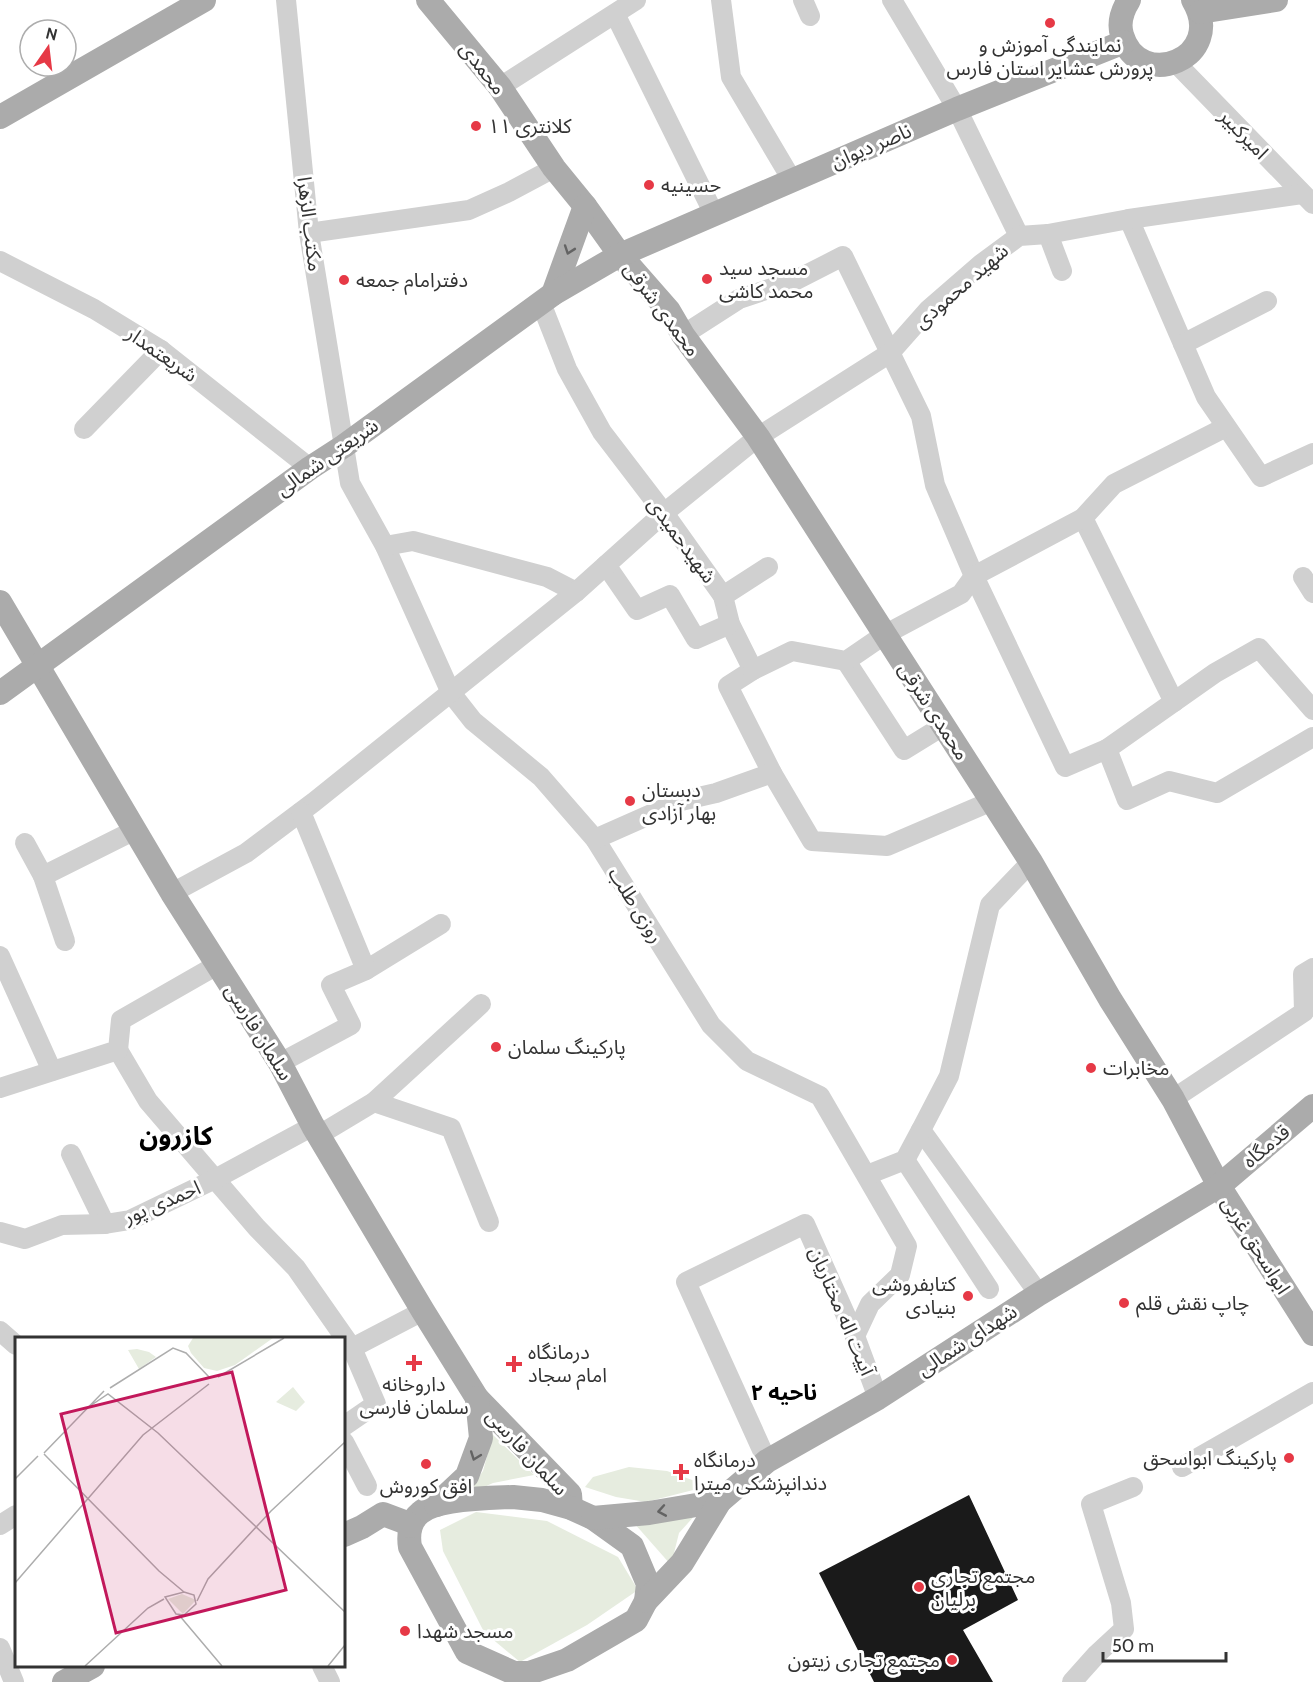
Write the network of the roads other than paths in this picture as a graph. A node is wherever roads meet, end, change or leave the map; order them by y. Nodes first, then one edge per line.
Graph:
1 (204, 0) edge
2 (286, 0) edge
3 (428, 0) edge
4 (636, 0) edge
5 (721, 0) edge
6 (892, 0) edge
7 (1129, 0) edge
8 (1276, 0) edge
9 (1197, 6) edge
10 (615, 14) junction
11 (1124, 42) junction
12 (1175, 62) junction
13 (500, 87) junction
14 (957, 109) junction
15 (0, 117) edge
16 (554, 168) junction
17 (792, 180) junction
18 (1308, 199) edge
19 (585, 206) junction
20 (714, 214) junction
21 (1129, 219) junction
22 (309, 233) junction
23 (1048, 234) junction
24 (1019, 236) junction
25 (620, 255) junction
26 (0, 261) edge
27 (1062, 271) dead end
28 (547, 299) junction
29 (1267, 302) dead end
30 (683, 335) junction
31 (1183, 344) junction
32 (161, 350) junction
33 (890, 352) junction
34 (1226, 427) junction
35 (84, 429) dead end
36 (758, 437) junction
37 (344, 446) junction
38 (1313, 453) edge
39 (310, 468) junction
40 (664, 513) junction
41 (1083, 518) junction
42 (385, 546) junction
43 (606, 565) junction
44 (768, 567) dead end
45 (974, 576) junction
46 (576, 592) junction
47 (723, 596) junction
48 (0, 602) edge
49 (730, 624) junction
50 (884, 635) junction
51 (846, 661) junction
52 (38, 667) junction
53 (753, 670) junction
54 (0, 693) edge
55 (451, 693) junction
56 (1174, 702) junction
57 (1313, 710) edge
58 (944, 726) junction
59 (1313, 737) edge
60 (1107, 749) junction
61 (772, 773) junction
62 (992, 801) junction
63 (301, 812) junction
64 (135, 830) junction
65 (595, 839) junction
66 (25, 843) dead end
67 (1031, 862) junction
68 (43, 876) junction
69 (172, 893) junction
70 (441, 924) dead end
71 (65, 941) dead end
72 (0, 956) edge
73 (217, 965) junction
74 (1313, 968) edge
75 (366, 970) junction
76 (481, 1004) dead end
77 (118, 1050) junction
78 (280, 1063) junction
79 (52, 1071) junction
80 (0, 1088) edge
81 (1173, 1099) junction
82 (374, 1102) junction
83 (1313, 1106) edge
84 (921, 1130) junction
85 (316, 1131) junction
86 (71, 1154) dead end
87 (905, 1160) junction
88 (867, 1175) junction
89 (215, 1179) junction
90 (1219, 1186) junction
91 (489, 1222) dead end
92 (105, 1224) junction
93 (0, 1232) edge
94 (989, 1289) dead end
95 (1039, 1294) junction
96 (423, 1311) junction
97 (0, 1331) edge
98 (1313, 1334) edge
99 (855, 1336) junction
100 (344, 1337) edge
101 (345, 1338) edge
102 (15, 1344) edge
103 (352, 1348) junction
104 (1313, 1392) edge
105 (477, 1398) junction
106 (878, 1398) junction
107 (345, 1425) edge
108 (345, 1444) edge
109 (767, 1461) junction
110 (1182, 1467) dead end
111 (367, 1486) dead end
112 (1133, 1487) dead end
113 (720, 1501) junction
114 (436, 1505) junction
115 (571, 1508) junction
116 (15, 1516) edge
117 (593, 1518) junction
118 (0, 1525) edge
119 (410, 1526) junction
120 (345, 1534) edge
121 (646, 1601) junction
122 (0, 1648) edge
123 (90, 1667) edge
124 (323, 1667) edge
125 (498, 1673) edge
126 (548, 1674) edge
127 (14, 1682) edge
128 (64, 1682) edge
129 (330, 1682) edge
130 (1072, 1682) edge

1 - 15 main road
2 - 22 street, مکتب الزهرا
3 - 13 main road, محمدی
4 - 10 street
5 - 17 street
6 - 14 street
7 - 11 main road
8 - 9 main road
9 - 12 main road
10 - 13 street
10 - 20 street
11 - 12 main road
11 - 14 main road, ناصر دیوان
12 - 18 street, امیرکبیر
13 - 16 main road, محمدی
14 - 17 main road, ناصر دیوان
14 - 24 street
16 - 19 main road, محمدی
16 - 22 street
17 - 20 main road, ناصر دیوان
18 - 21 street, شهید محمودی
19 - 25 main road, محمدی
19 -> 28 main road
20 - 25 main road, ناصر دیوان
21 - 23 street, شهید محمودی
21 - 31 street
22 - 37 street, مکتب الزهرا
23 - 24 street, شهید محمودی
23 - 27 street
24 - 33 street, شهید محمودی
25 - 28 main road, شریعتی شمالی
25 - 30 main road, محمدی شرقی
26 - 32 street, شریعتمدار
28 - 37 main road, شریعتی شمالی
28 - 40 street, شهیدحمیدی
29 - 31 street
30 - 33 street
30 - 36 main road, محمدی شرقی
31 - 34 street
32 - 35 street
32 - 39 street, شریعتمدار
33 - 36 street, شهید محمودی
33 - 45 street
34 - 38 street
34 - 41 street
36 - 40 street, شهید محمودی
36 - 50 main road, محمدی شرقی
37 - 39 main road, شریعتی شمالی
37 - 42 street, روزی طلب
39 - 52 main road, شریعتی شمالی
40 - 43 street, شهید محمودی
40 - 47 street, شهیدحمیدی
41 - 45 street
41 - 56 street
42 - 46 street
42 - 55 street, روزی طلب
43 - 46 street, شهید محمودی
43 - 49 street
44 - 47 street
45 - 50 street
45 - 60 street
46 - 55 street, شهید محمودی
47 - 49 street, شهیدحمیدی
48 - 52 main road, سلمان فارسی
49 - 53 street, شهیدحمیدی
50 - 51 street
50 - 58 main road, محمدی شرقی
51 - 53 street
51 - 58 street
52 - 54 main road, شریعتی شمالی
52 - 64 main road, سلمان فارسی
53 - 61 street
55 - 63 street, شهید محمودی
55 - 65 street, روزی طلب
56 - 57 street
56 - 60 street
58 - 62 main road, محمدی شرقی
59 - 60 street
61 - 62 street
61 - 65 street
62 - 67 main road, محمدی شرقی
63 - 69 street, شهید محمودی
63 - 75 street
64 - 68 street
64 - 69 main road, سلمان فارسی
65 - 88 street, روزی طلب
66 - 68 street
67 - 81 main road, محمدی شرقی
67 - 84 street
68 - 71 street
69 - 73 main road, سلمان فارسی
70 - 75 street
72 - 79 street
73 - 77 street
73 - 78 main road, سلمان فارسی
74 - 81 street
75 - 78 street
76 - 82 street, احمدی پور
77 - 79 street
77 - 89 street
78 - 85 main road, سلمان فارسی
79 - 80 street
81 - 90 main road, محمدی شرقی
82 - 85 street, احمدی پور
82 - 91 street
83 - 90 main road, قدمگاه
84 - 87 street
84 - 95 street
85 - 89 street, احمدی پور
85 - 96 main road, سلمان فارسی
86 - 92 street
87 - 88 street
87 - 94 street
88 - 99 street, روزی طلب
89 - 92 street, احمدی پور
89 - 100 street
90 - 95 main road, شهدای شمالی
90 - 98 main road, ابواسحق غربی
92 - 93 street, احمدی پور
95 - 106 main road, شهدای شمالی
96 - 103 street
96 - 105 main road, سلمان فارسی
97 - 102 street
99 - 106 street, آییت اله مختاریان
99 - 109 street, آییت اله مختاریان
101 - 103 street
103 - 107 street
104 - 110 street
105 -> 114 main road, سلمان فارسی
105 - 115 main road, سلمان فارسی
106 - 109 main road, شهدای شمالی
108 - 111 street
109 - 113 main road, شهدای شمالی
112 - 130 street
113 -> 117 main road
113 - 121 main road
114 - 115 main road
114 - 119 main road
115 - 117 main road
116 - 118 street
117 - 121 main road
119 - 120 main road
119 - 125 main road
121 - 126 main road
122 - 127 street
123 - 128 main road
124 - 129 street
125 - 126 main road

